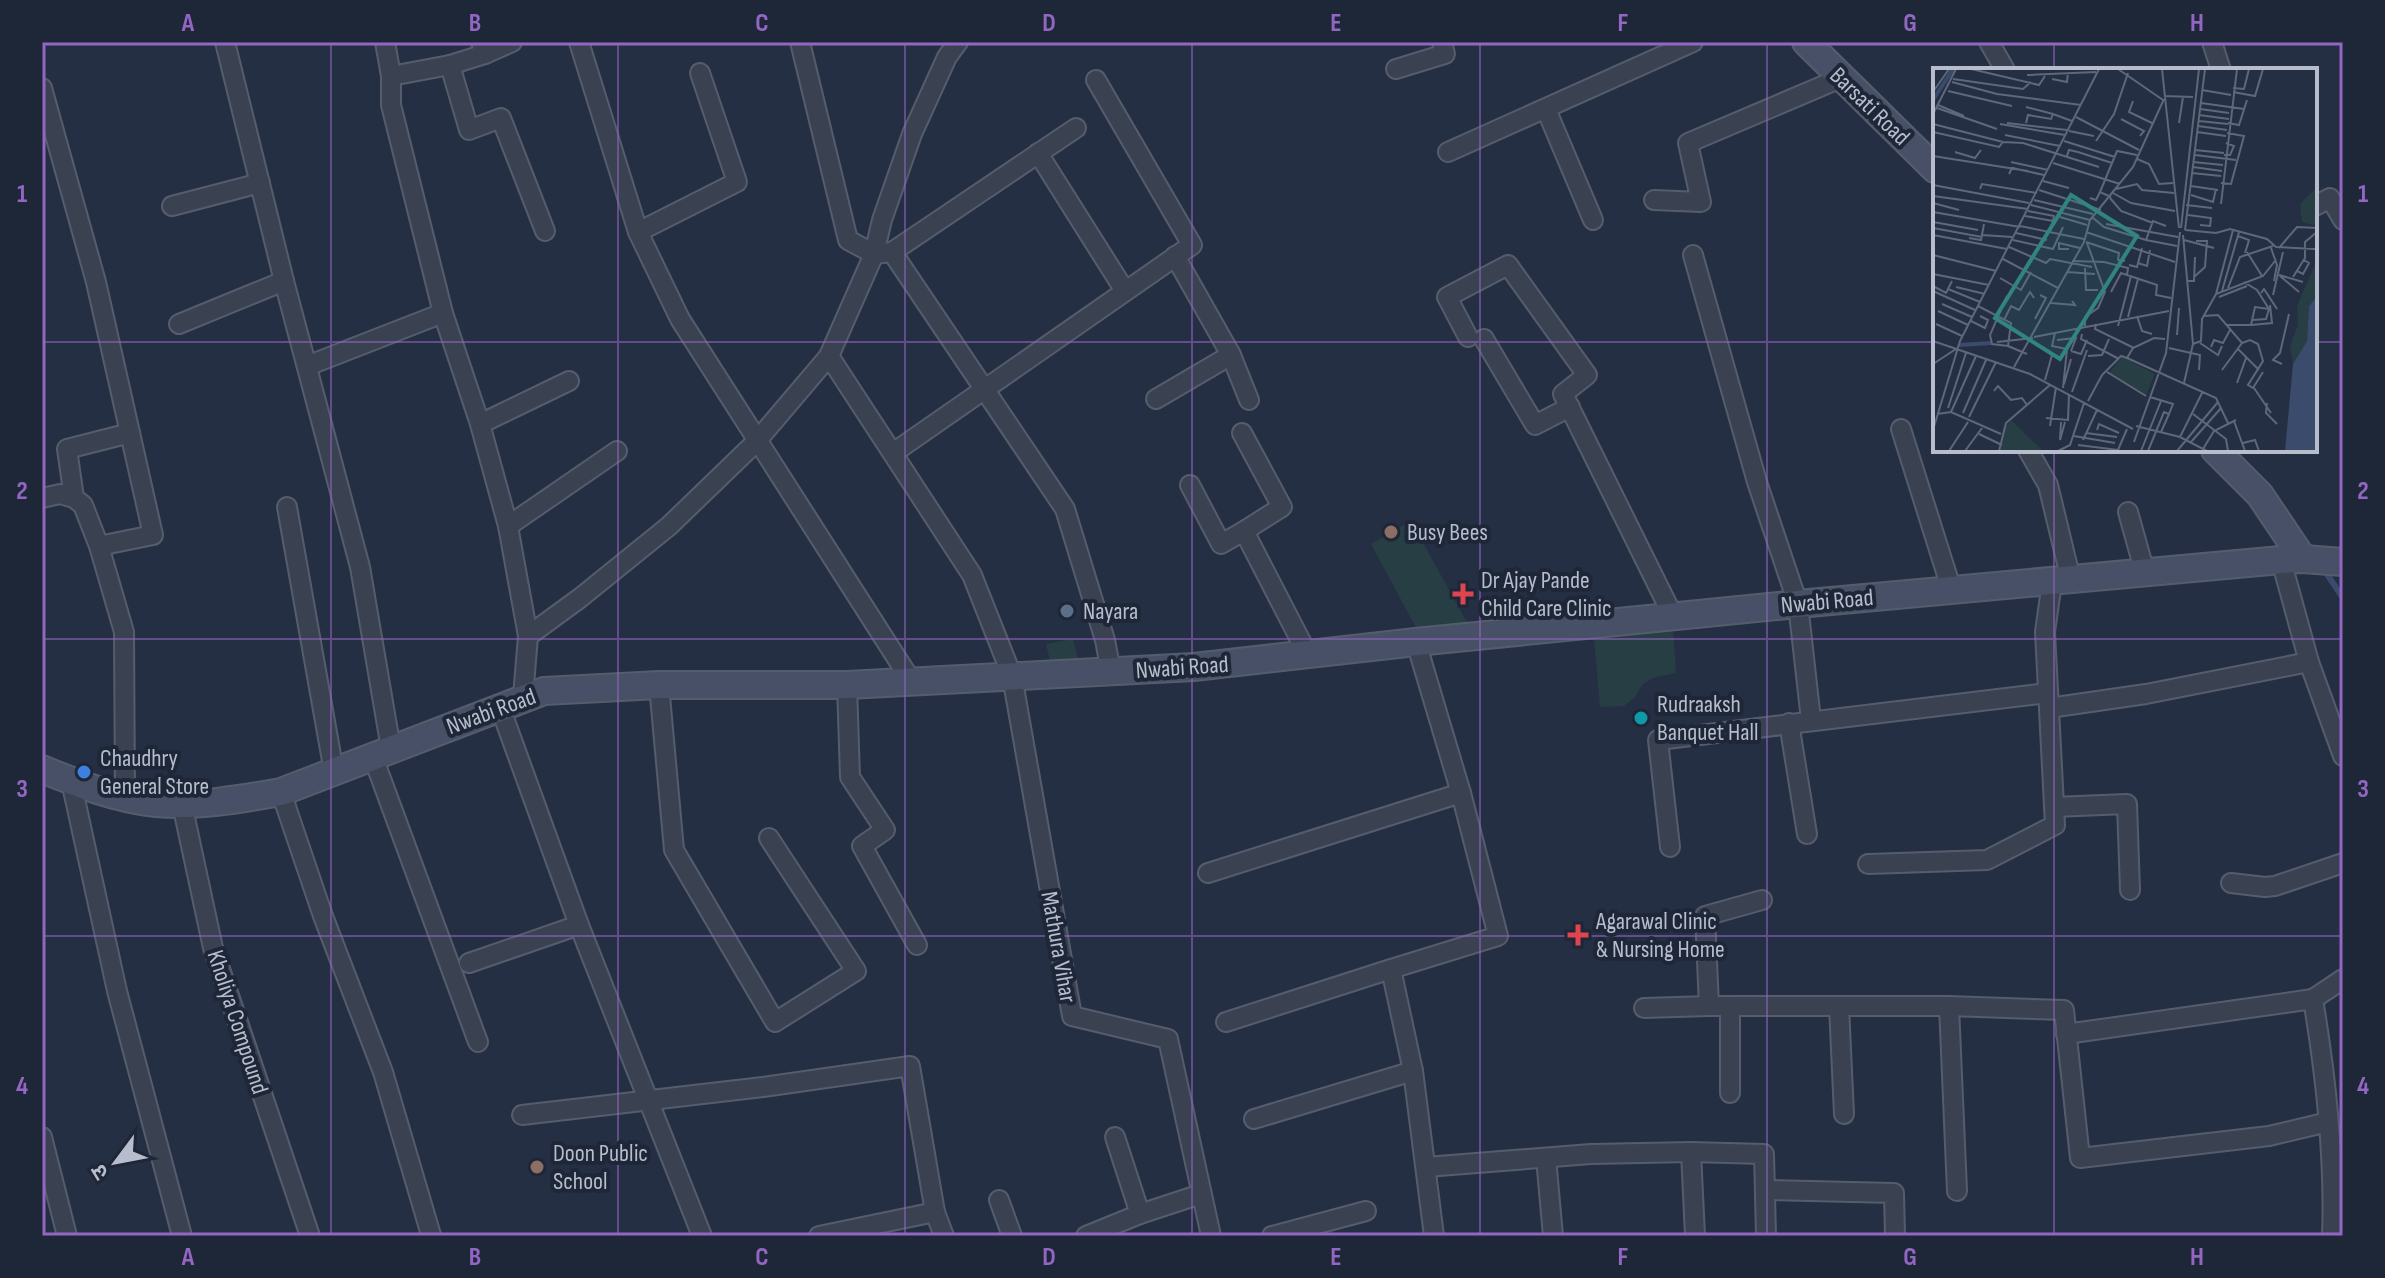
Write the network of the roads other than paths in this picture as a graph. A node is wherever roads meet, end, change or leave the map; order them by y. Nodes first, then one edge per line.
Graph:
1 (225, 42) edge
2 (385, 42) edge
3 (512, 42) edge
4 (579, 42) edge
5 (800, 42) edge
6 (958, 42) edge
7 (1442, 42) edge
8 (1693, 42) edge
9 (1806, 42) edge
10 (1989, 42) edge
11 (2212, 42) edge
12 (483, 48) edge
13 (450, 65) junction
14 (2004, 68) edge
15 (2220, 68) edge
16 (1396, 69) dead end
17 (700, 73) dead end
18 (391, 76) junction
19 (1841, 78) junction
20 (1096, 80) dead end
21 (42, 88) edge
22 (1546, 109) junction
23 (1076, 128) dead end
24 (1448, 152) dead end
25 (1038, 153) junction
26 (1933, 167) edge
27 (260, 183) junction
28 (1654, 200) dead end
29 (2317, 205) edge
30 (172, 206) dead end
31 (1593, 220) dead end
32 (2343, 220) edge
33 (545, 231) dead end
34 (638, 232) junction
35 (883, 253) junction
36 (1693, 255) dead end
37 (1175, 256) junction
38 (284, 281) junction
39 (1125, 291) junction
40 (443, 313) junction
41 (179, 324) dead end
42 (1231, 355) junction
43 (829, 356) junction
44 (307, 366) junction
45 (569, 381) dead end
46 (984, 388) junction
47 (1156, 399) dead end
48 (1249, 400) dead end
49 (1570, 407) junction
50 (480, 424) junction
51 (1901, 429) dead end
52 (130, 433) junction
53 (1242, 433) dead end
54 (756, 442) junction
55 (617, 451) dead end
56 (2029, 452) edge
57 (2217, 452) edge
58 (893, 453) junction
59 (1190, 485) dead end
60 (42, 498) edge
61 (74, 498) junction
62 (287, 507) dead end
63 (2128, 512) dead end
64 (508, 526) junction
65 (1244, 531) junction
66 (99, 546) junction
67 (2292, 560) junction
68 (2339, 568) edge
69 (2145, 573) junction
70 (2062, 581) junction
71 (1952, 591) junction
72 (1798, 604) junction
73 (1673, 616) junction
74 (528, 636) junction
75 (1416, 642) junction
76 (1308, 655) junction
77 (2309, 662) junction
78 (1111, 672) junction
79 (1012, 676) junction
80 (912, 682) junction
81 (659, 685) junction
82 (847, 685) junction
83 (2049, 701) junction
84 (512, 702) junction
85 (1811, 720) junction
86 (1789, 723) junction
87 (382, 753) junction
88 (2343, 756) edge
89 (42, 769) edge
90 (334, 772) junction
91 (71, 781) junction
92 (281, 792) junction
93 (1461, 793) junction
94 (125, 797) junction
95 (182, 804) junction
96 (2054, 807) junction
97 (1807, 834) dead end
98 (769, 838) dead end
99 (1670, 847) dead end
100 (2343, 863) edge
101 (1868, 864) dead end
102 (1208, 873) dead end
103 (2231, 883) dead end
104 (2130, 890) dead end
105 (1762, 900) dead end
106 (579, 925) junction
107 (917, 945) dead end
108 (469, 963) dead end
109 (1391, 969) junction
110 (2343, 979) edge
111 (2313, 999) junction
112 (1709, 1006) junction
113 (1730, 1006) junction
114 (1839, 1006) junction
115 (1949, 1006) junction
116 (1644, 1008) dead end
117 (1226, 1022) dead end
118 (2066, 1034) junction
119 (478, 1042) dead end
120 (1413, 1071) junction
121 (1730, 1093) dead end
122 (649, 1100) junction
123 (1844, 1114) dead end
124 (522, 1115) dead end
125 (1254, 1119) dead end
126 (2328, 1122) junction
127 (42, 1137) edge
128 (1115, 1137) dead end
129 (1691, 1152) junction
130 (1546, 1158) junction
131 (1426, 1167) junction
132 (1766, 1190) junction
133 (1957, 1191) dead end
134 (1201, 1194) junction
135 (999, 1200) dead end
136 (1366, 1211) dead end
137 (935, 1212) junction
138 (1140, 1214) junction
139 (828, 1235) edge
140 (67, 1236) edge
141 (182, 1236) edge
142 (310, 1236) edge
143 (429, 1236) edge
144 (702, 1236) edge
145 (944, 1236) edge
146 (1012, 1236) edge
147 (1086, 1236) edge
148 (1211, 1236) edge
149 (1272, 1236) edge
150 (1434, 1236) edge
151 (1553, 1236) edge
152 (1695, 1236) edge
153 (1766, 1236) edge
154 (1895, 1236) edge
155 (2332, 1236) edge

1 - 27 street
2 - 18 street
3 - 12 street
4 - 34 street
5 - 35 street
6 - 35 street
7 - 16 street
8 - 22 street
9 - 19 street, Barsati Road
10 - 14 street
11 - 15 street
12 - 13 street
13 - 18 street
13 - 33 street
17 - 34 street
18 - 40 street
19 - 26 street, Barsati Road
19 - 28 street
20 - 37 street
21 - 52 street
22 - 24 street
22 - 31 street
23 - 25 street
25 - 35 street
25 - 39 street
27 - 30 street
27 - 38 street
29 - 32 street
34 - 54 street
35 - 43 street
35 - 46 street
36 - 72 street
37 - 39 street
37 - 42 street
38 - 41 street
38 - 44 street
39 - 46 street
40 - 44 street
40 - 50 street
42 - 47 street
42 - 48 street
43 - 54 street
43 - 58 street
44 - 87 street
45 - 50 street
46 - 58 street
46 - 78 street
49 - 49 street
49 - 73 street
50 - 64 street
51 - 71 street
52 - 61 street
52 - 66 street
53 - 65 street
54 - 74 street
54 - 80 street
55 - 64 street
56 - 70 street
57 - 67 street
58 - 79 street
59 - 65 street
60 - 61 street
61 - 66 street
62 - 90 street
63 - 69 street
64 - 74 street
65 - 76 street
66 - 94 street
67 - 68 street, Nwabi Road
67 - 69 street, Nwabi Road
67 - 77 street
69 - 70 street, Nwabi Road
70 - 71 street, Nwabi Road
70 - 83 street
71 - 72 street, Nwabi Road
72 - 73 street, Nwabi Road
72 - 85 street
73 - 75 street, Nwabi Road
74 - 84 street
75 - 76 street, Nwabi Road
75 - 93 street
76 - 78 street, Nwabi Road
77 - 83 street
77 - 88 street
78 - 79 street, Nwabi Road
79 - 80 street, Nwabi Road
79 - 134 street, Mathura Vihar
80 - 82 street, Nwabi Road
81 - 82 street, Nwabi Road
81 - 84 street, Nwabi Road
81 - 98 street
82 - 107 street
83 - 85 street
83 - 96 street
84 - 87 street, Nwabi Road
84 - 106 street
85 - 86 street
86 - 97 street
86 - 99 street
87 - 90 street, Nwabi Road
87 - 119 street
89 - 91 street, Nwabi Road
90 - 92 street, Nwabi Road
91 - 94 street, Nwabi Road
91 - 141 street
92 - 95 street, Nwabi Road
92 - 143 street
93 - 102 street
93 - 109 street
94 - 95 street, Nwabi Road
95 - 142 street, Kholiya Compound
96 - 101 street
96 - 104 street
100 - 103 street
105 - 112 street
106 - 108 street
106 - 122 street
109 - 117 street
109 - 120 street
110 - 111 street
111 - 118 street
111 - 126 street
112 - 113 street
112 - 116 street
113 - 114 street
113 - 121 street
114 - 115 street
114 - 123 street
115 - 118 street
115 - 133 street
118 - 126 street
120 - 125 street
120 - 131 street
122 - 124 street
122 - 137 street
122 - 144 street
126 - 155 street
127 - 140 street
128 - 138 street
129 - 130 street
129 - 132 street
129 - 152 street
130 - 131 street
130 - 151 street
131 - 150 street
132 - 153 street
132 - 154 street
134 - 138 street
134 - 148 street, Mathura Vihar
135 - 146 street
136 - 149 street
137 - 139 street
137 - 145 street
138 - 147 street

